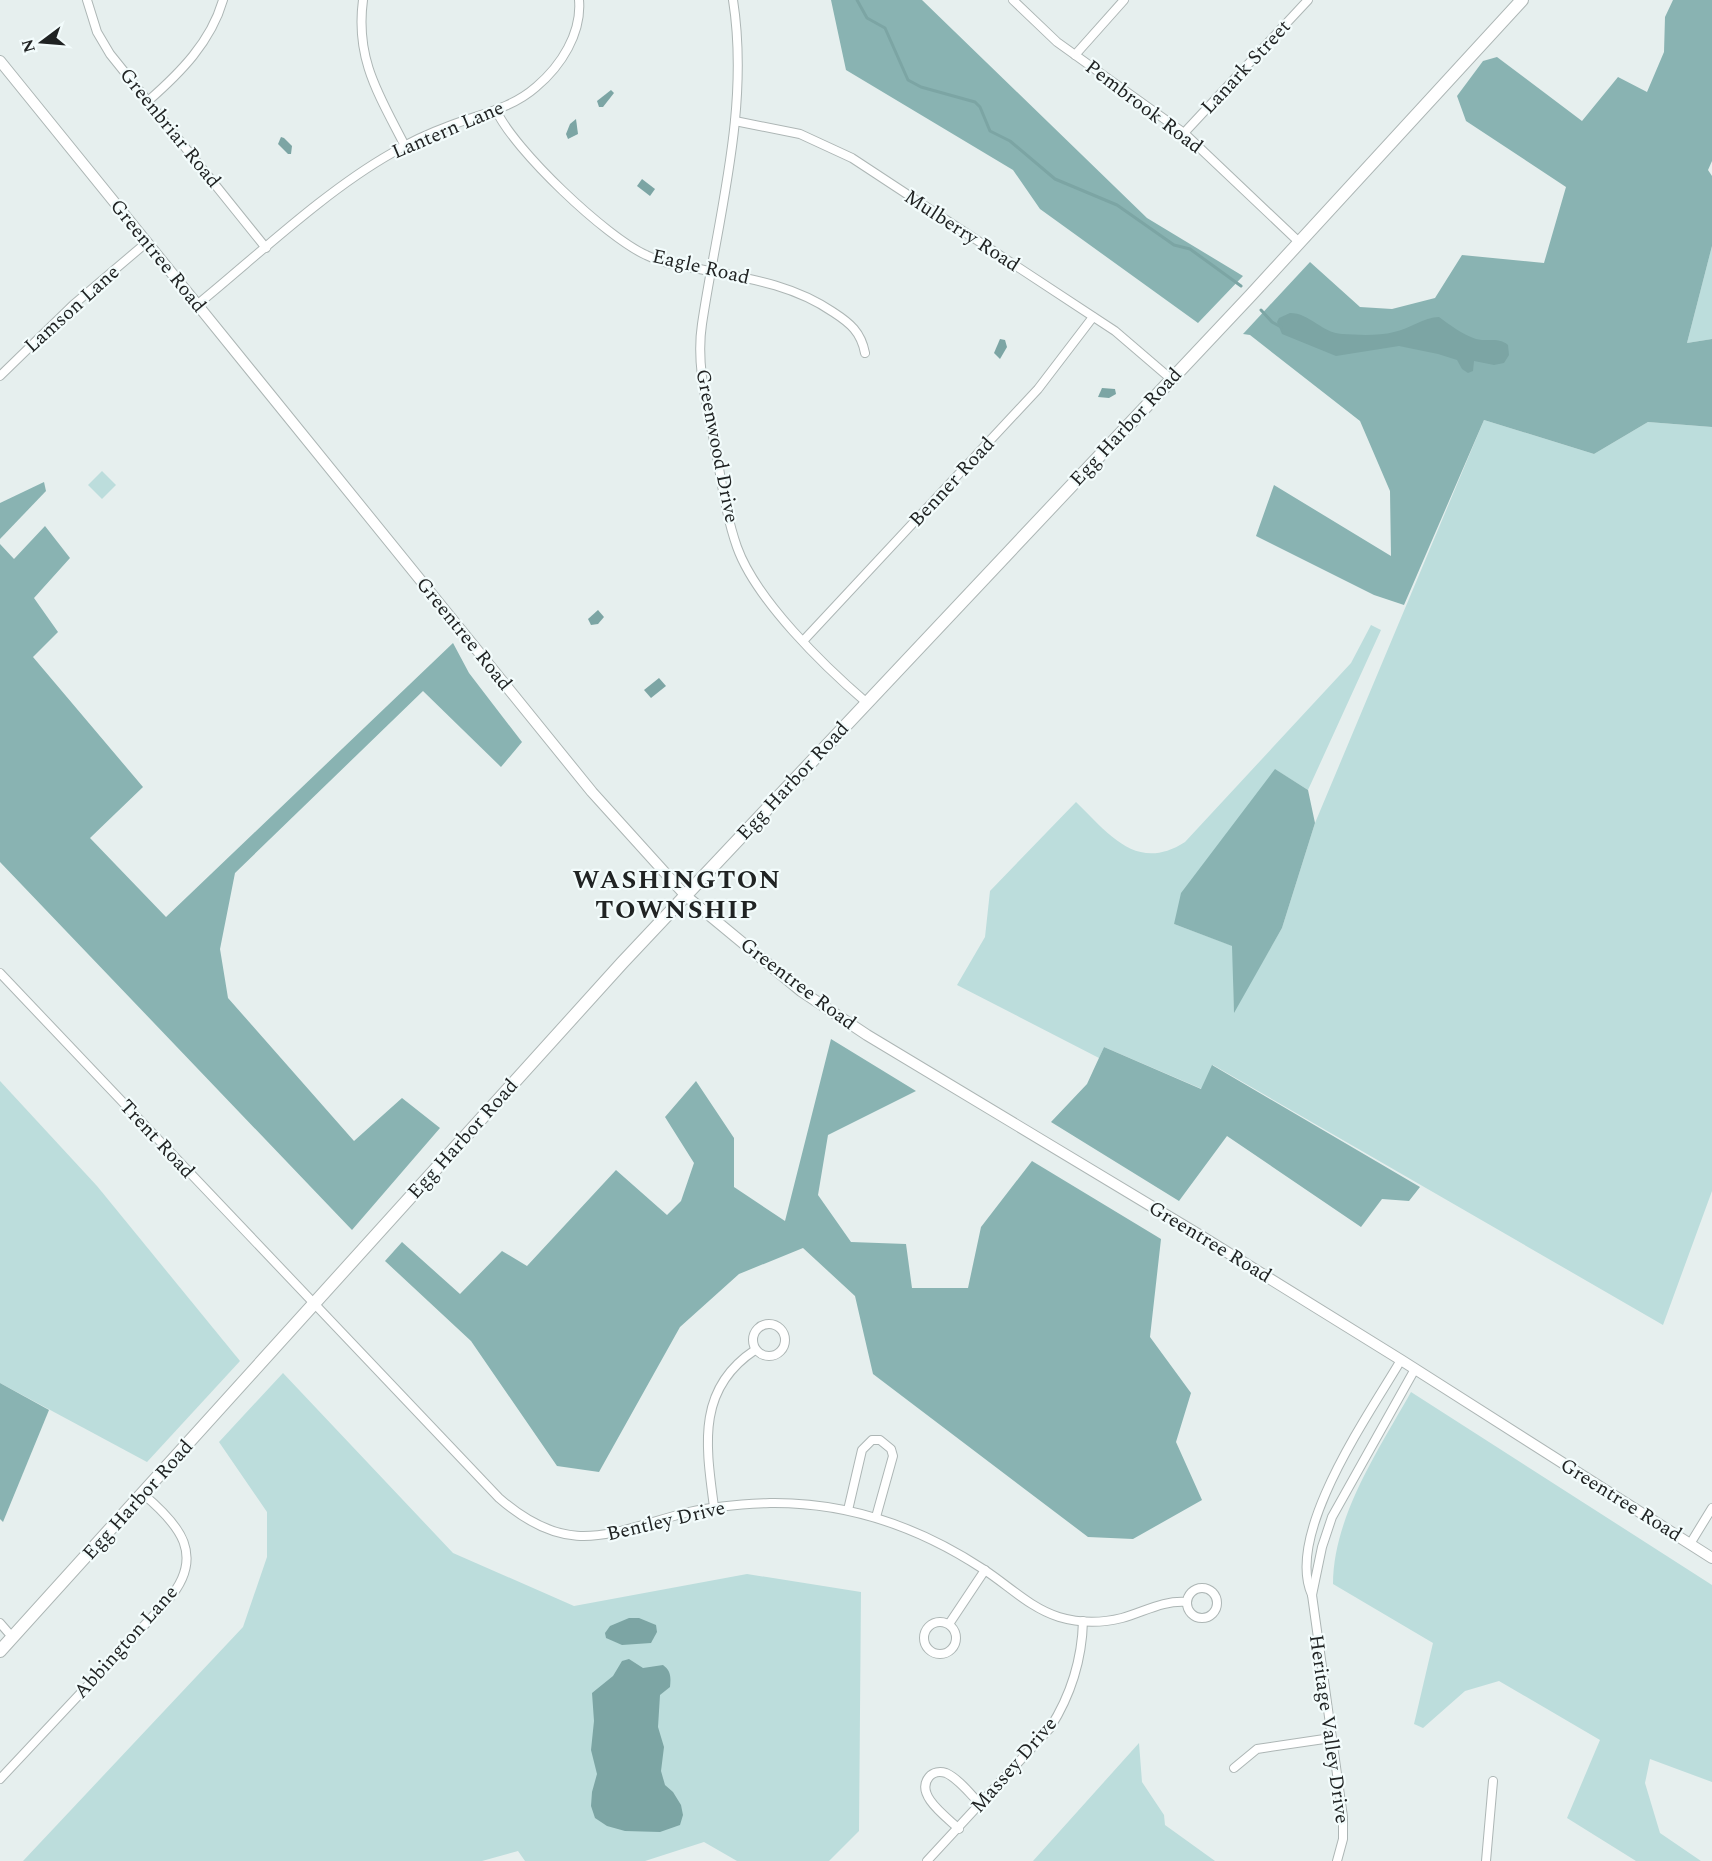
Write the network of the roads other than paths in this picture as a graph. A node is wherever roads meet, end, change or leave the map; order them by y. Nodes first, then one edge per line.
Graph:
1 (87, 0) edge
2 (222, 0) edge
3 (363, 0) edge
4 (579, 0) edge
5 (733, 0) edge
6 (1013, 0) edge
7 (1124, 0) edge
8 (1308, 0) edge
9 (1522, 0) edge
10 (1075, 55) junction
11 (2, 66) edge
12 (148, 101) junction
13 (496, 111) junction
14 (735, 121) junction
15 (1184, 133) junction
16 (405, 146) junction
17 (1299, 242) junction
18 (146, 243) junction
19 (266, 248) junction
20 (711, 271) junction
21 (198, 304) junction
22 (1093, 317) junction
23 (865, 353) dead end
24 (0, 375) edge
25 (1171, 379) junction
26 (804, 640) junction
27 (867, 703) junction
28 (686, 896) junction
29 (0, 973) edge
30 (313, 1305) junction
31 (755, 1350) junction
32 (1401, 1360) junction
33 (1416, 1370) junction
34 (143, 1494) junction
35 (714, 1507) junction
36 (1712, 1508) edge
37 (848, 1510) junction
38 (876, 1517) junction
39 (1690, 1544) junction
40 (1712, 1558) edge
41 (985, 1570) junction
42 (1312, 1595) junction
43 (1187, 1602) dead end
44 (1083, 1621) junction
45 (0, 1623) edge
46 (949, 1624) dead end
47 (13, 1638) junction
48 (0, 1651) edge
49 (1331, 1738) junction
50 (1234, 1768) dead end
51 (0, 1779) edge
52 (1493, 1781) dead end
53 (981, 1805) junction
54 (958, 1829) junction
55 (927, 1861) edge
56 (1336, 1861) edge
57 (1486, 1861) edge

1 - 12 street, Greenbriar Road
2 - 12 street
3 - 16 street
4 - 13 street, Lantern Lane
5 - 14 street, Greenwood Drive
6 - 10 street, Pembrook Road
7 - 10 street
8 - 15 street, Lanark Street
9 - 17 main road, Egg Harbor Road
10 - 15 street, Pembrook Road
11 - 18 street, Greentree Road
12 - 19 street, Greenbriar Road
13 - 16 street, Lantern Lane
13 - 20 street, Eagle Road
14 - 20 street, Greenwood Drive
14 - 22 street, Mulberry Road
15 - 17 street, Pembrook Road
16 - 19 street, Lantern Lane
17 - 25 main road, Egg Harbor Road
18 - 21 street, Greentree Road
18 - 24 street, Lamson Lane
19 - 21 street, Lantern Lane
20 - 23 street, Eagle Road
20 - 26 street, Greenwood Drive
21 - 28 street, Greentree Road
22 - 25 street, Mulberry Road
22 - 26 street, Benner Road
25 - 27 main road, Egg Harbor Road
26 - 27 street, Greenwood Drive
27 - 28 main road, Egg Harbor Road
28 - 30 main road, Egg Harbor Road
28 - 32 street, Greentree Road
29 - 30 street, Trent Road
30 - 34 main road, Egg Harbor Road
30 - 35 street, Bentley Drive
31 - 31 street
31 - 35 street
32 - 33 street, Greentree Road
32 - 42 street, Heritage Valley Drive
33 - 39 street, Greentree Road
33 - 42 street, Heritage Valley Drive
34 - 47 main road, Egg Harbor Road
34 - 51 street, Abbington Lane
35 - 37 street, Bentley Drive
36 - 39 street
37 - 38 street, Bentley Drive
37 - 38 street
38 - 41 street, Bentley Drive
39 - 40 street, Greentree Road
41 - 44 street, Bentley Drive
41 - 46 street
42 - 49 street, Heritage Valley Drive
43 - 44 street, Bentley Drive
44 - 53 street, Massey Drive
45 - 47 street
47 - 48 main road, Egg Harbor Road
49 - 50 street
49 - 56 street, Heritage Valley Drive
52 - 57 street
53 - 54 street, Massey Drive
53 - 54 street
54 - 55 street, Massey Drive

